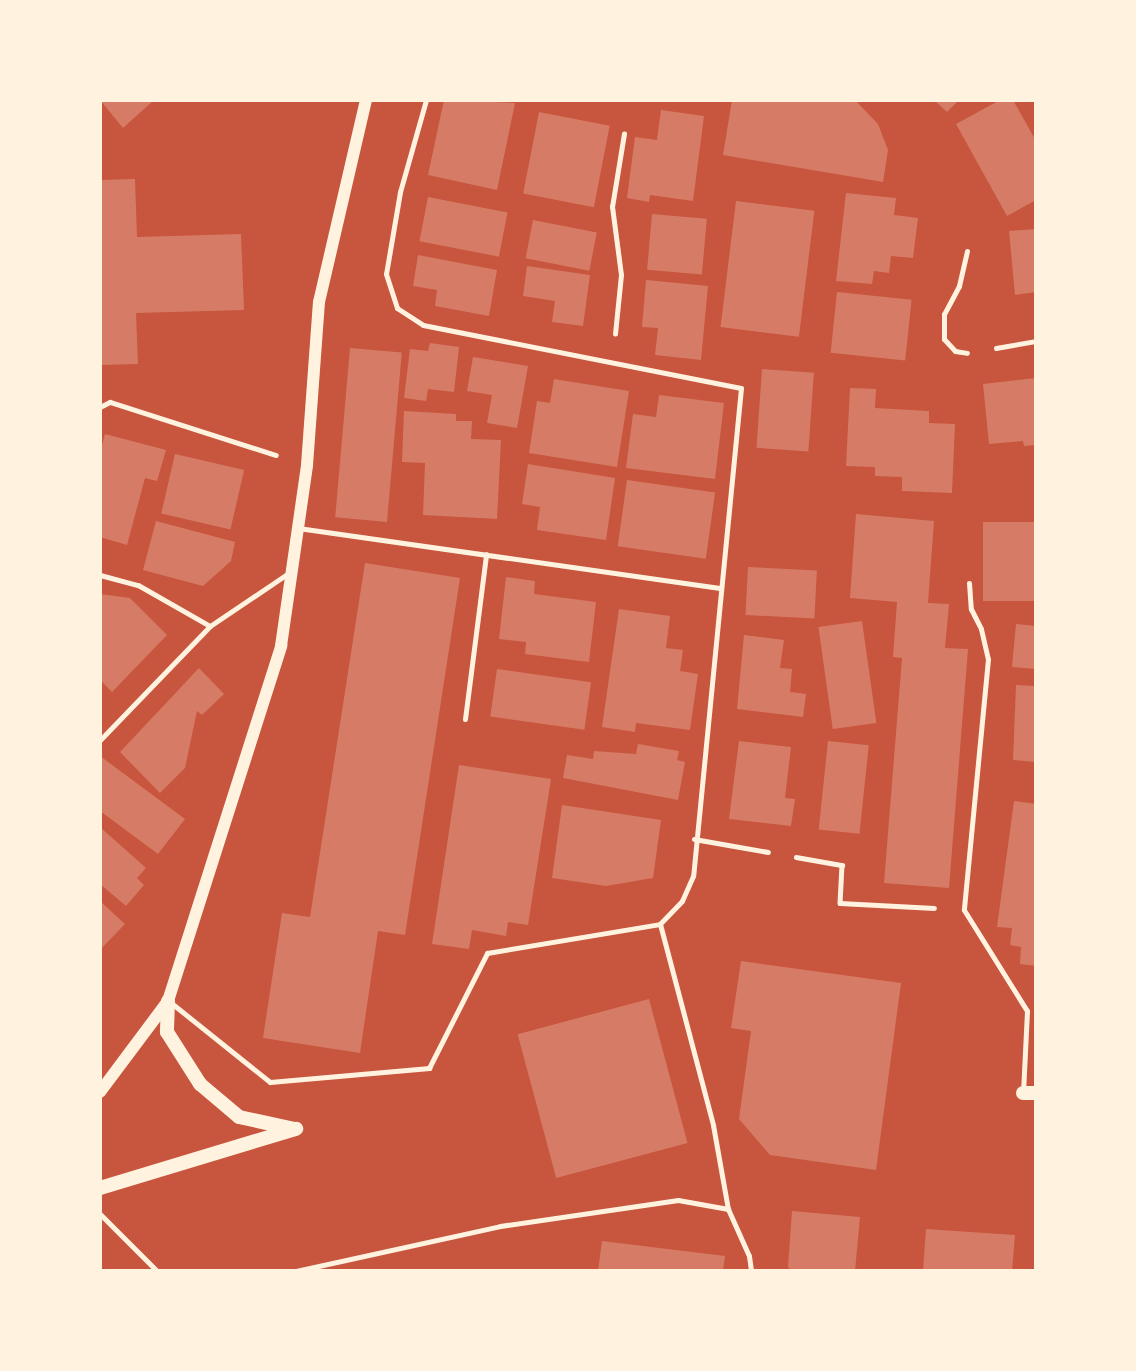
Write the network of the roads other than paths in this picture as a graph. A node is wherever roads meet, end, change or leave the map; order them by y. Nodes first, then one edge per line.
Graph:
1 (366, 100) edge
2 (426, 100) edge
3 (967, 251) dead end
4 (967, 353) road end
5 (298, 528) junction
6 (486, 555) junction
7 (290, 572) junction
8 (100, 575) edge
9 (969, 583) dead end
10 (720, 587) junction
11 (210, 626) junction
12 (464, 719) dead end
13 (100, 740) edge
14 (694, 839) junction
15 (768, 852) road end
16 (660, 924) junction
17 (168, 1001) junction
18 (100, 1092) edge
19 (1030, 1093) edge
20 (100, 1188) edge
21 (728, 1209) junction
22 (100, 1214) edge
23 (157, 1271) edge
24 (296, 1271) edge
25 (751, 1271) edge

1 - 5 street
2 - 10 lane
3 - 4 lane
5 - 6 lane
5 - 7 street
6 - 10 lane
6 - 12 lane
7 - 11 lane
7 - 17 street
8 - 11 lane
9 - 19 lane
10 - 14 lane
11 - 13 lane
14 - 15 lane
14 - 16 lane
16 - 17 lane
16 - 21 lane
17 - 18 street
17 - 20 main road
21 - 24 lane
21 - 25 lane
22 - 23 lane

